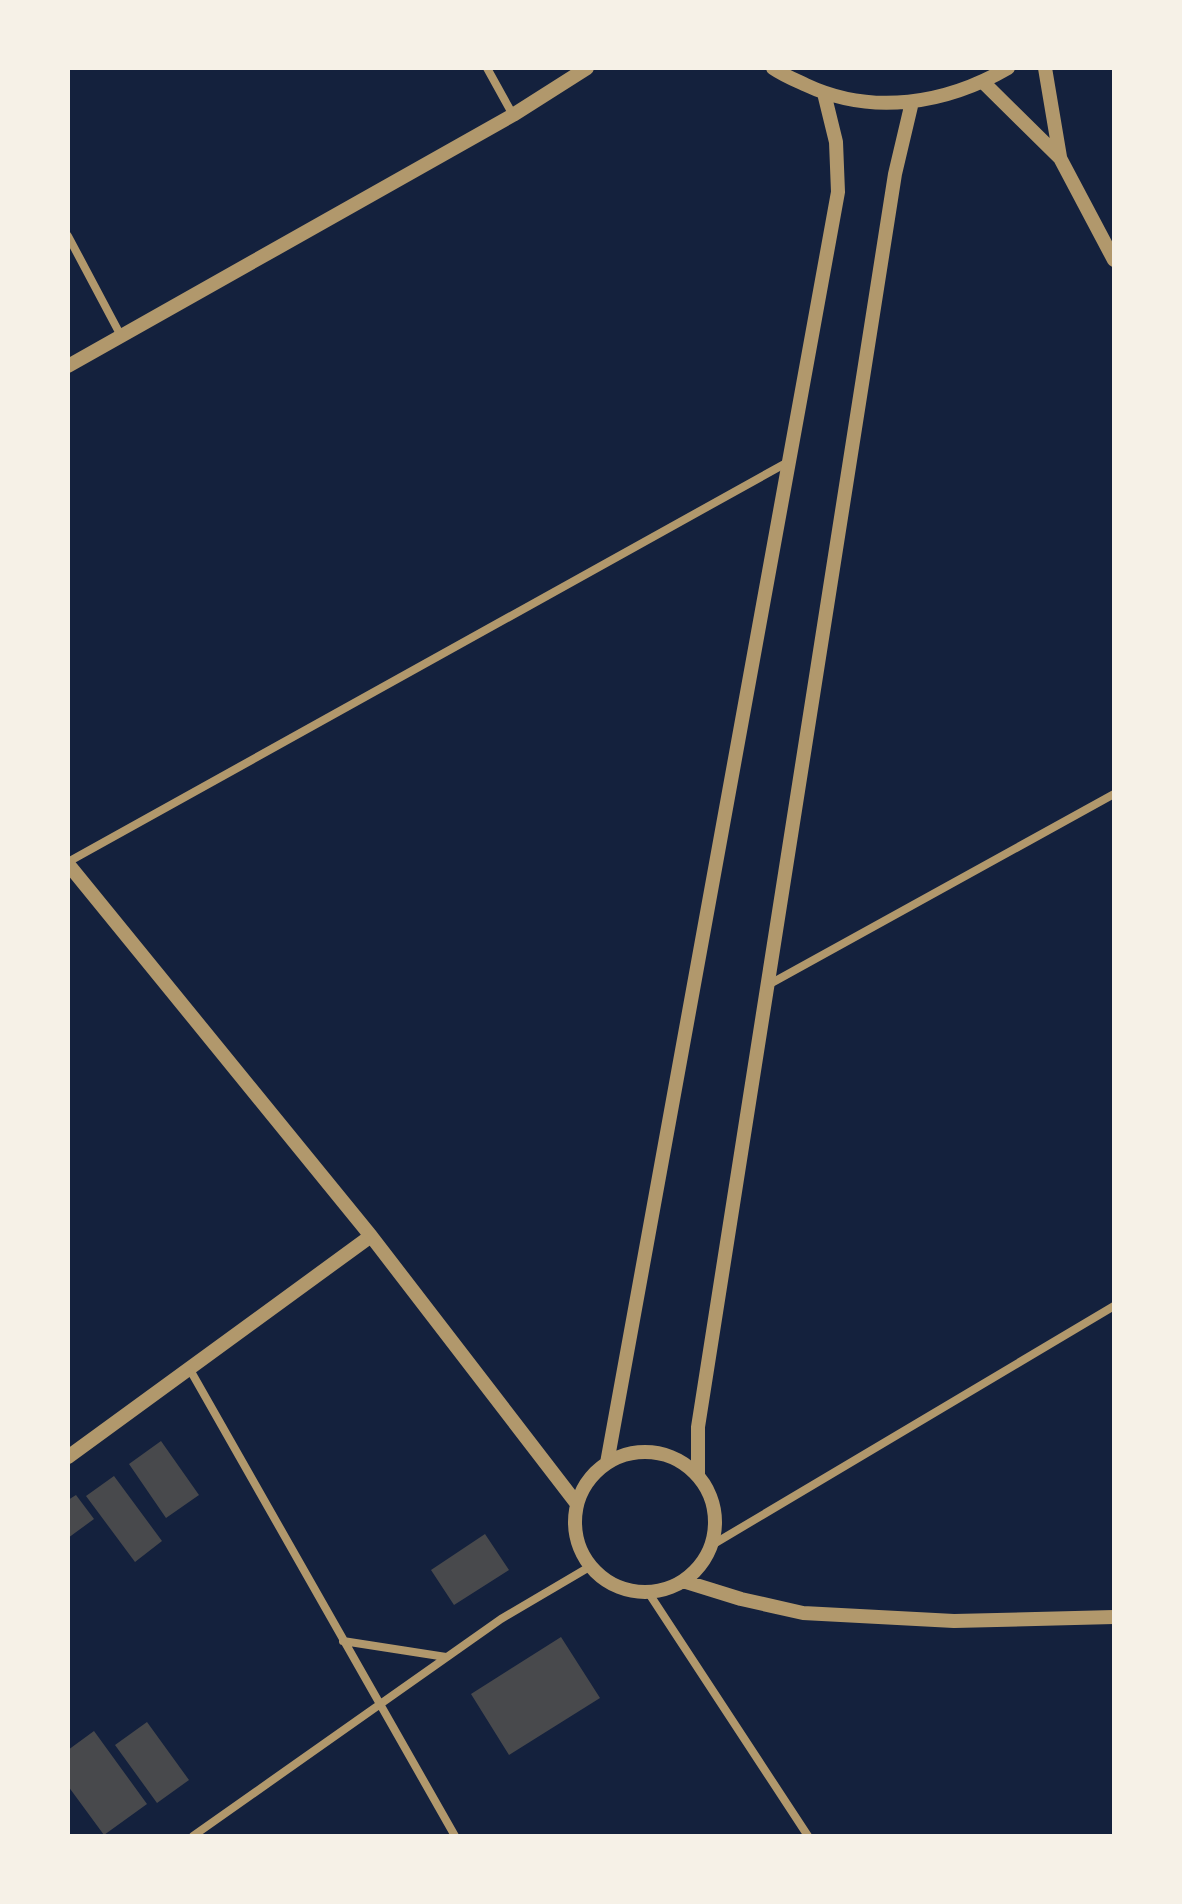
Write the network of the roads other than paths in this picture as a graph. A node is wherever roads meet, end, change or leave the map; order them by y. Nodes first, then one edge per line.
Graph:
1 (487, 68) edge
2 (587, 68) edge
3 (773, 68) edge
4 (1008, 68) edge
5 (1045, 68) edge
6 (983, 82) junction
7 (824, 93) junction
8 (912, 102) junction
9 (513, 115) junction
10 (1060, 158) junction
11 (68, 236) edge
12 (1114, 260) edge
13 (120, 334) junction
14 (68, 366) edge
15 (789, 461) junction
16 (1114, 794) edge
17 (68, 863) edge
18 (767, 985) junction
19 (371, 1236) junction
20 (1114, 1306) edge
21 (189, 1368) junction
22 (68, 1457) edge
23 (607, 1463) junction
24 (698, 1474) junction
25 (577, 1504) junction
26 (712, 1545) junction
27 (591, 1566) junction
28 (683, 1581) junction
29 (648, 1592) junction
30 (1114, 1617) edge
31 (343, 1641) junction
32 (446, 1657) junction
33 (380, 1704) junction
34 (193, 1836) edge
35 (455, 1836) edge
36 (808, 1836) edge

1 - 9 street
2 - 9 street
3 - 7 street
4 - 6 street
5 - 10 street
6 - 8 street
6 - 10 street
7 - 8 street
7 - 15 street
8 - 18 street
9 - 13 street
10 - 12 street
11 - 13 street
13 - 14 street
15 - 17 street
15 - 23 street
16 - 18 street
17 - 19 street
18 - 24 street
19 - 21 street
19 - 25 street
20 - 26 street
21 - 22 street
21 - 31 street
23 - 24 street
23 - 25 street
24 - 26 street
25 - 27 street
26 - 28 street
27 - 29 street
27 - 32 street
28 - 29 street
28 - 30 street
29 - 36 street
31 - 32 street
31 - 33 street
32 - 33 street
33 - 34 street
33 - 35 street

